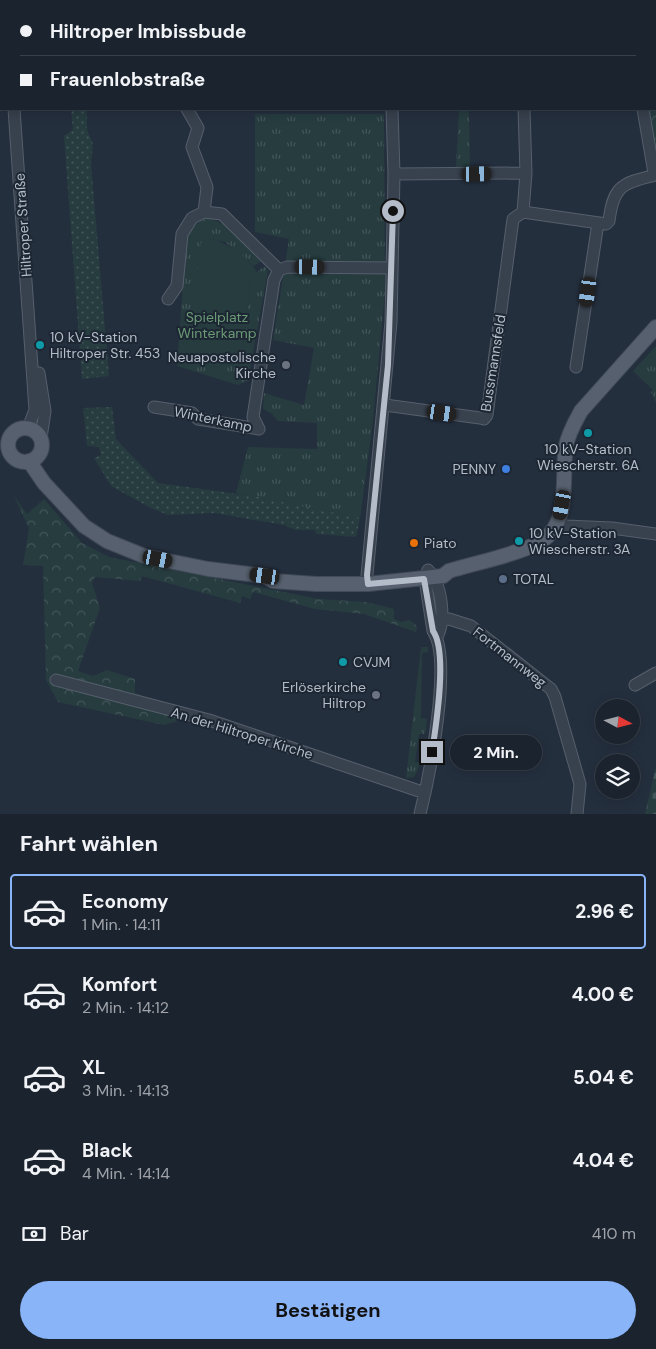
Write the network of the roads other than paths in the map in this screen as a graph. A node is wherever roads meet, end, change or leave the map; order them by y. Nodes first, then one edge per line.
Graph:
1 (14, 110) edge
2 (188, 110) edge
3 (392, 110) edge
4 (524, 110) edge
5 (643, 110) edge
6 (526, 173) junction
7 (394, 174) junction
8 (204, 212) junction
9 (523, 212) junction
10 (598, 223) junction
11 (392, 268) junction
12 (279, 270) junction
13 (168, 299) dead end
14 (656, 327) edge
15 (32, 342) junction
16 (576, 368) dead end
17 (384, 405) junction
18 (154, 407) dead end
19 (28, 428) junction
20 (6, 433) edge
21 (41, 438) junction
22 (4, 447) edge
23 (34, 458) junction
24 (558, 522) junction
25 (656, 534) edge
26 (430, 575) junction
27 (368, 579) junction
28 (436, 621) junction
29 (656, 673) edge
30 (56, 680) dead end
31 (635, 684) dead end
32 (425, 794) junction
33 (420, 814) edge
34 (577, 814) edge

1 - 15 street, Hiltroper Straße
2 - 8 street
3 - 7 street
4 - 6 street, Bussmannsfeld
5 - 10 street
6 - 7 street
6 - 9 street, Bussmannsfeld
7 - 11 street
8 - 12 street
8 - 13 street
9 - 10 street
9 - 17 street, Bussmannsfeld
10 - 16 street
11 - 12 street
11 - 17 street
12 - 18 street, Winterkamp
14 - 24 main road
15 - 19 street, Hiltroper Straße
15 - 21 street, Hiltroper Straße
17 - 27 street
19 - 20 main road
19 - 21 main road
20 - 22 main road
21 - 23 main road
22 - 23 main road
23 - 27 main road
24 - 25 street
24 - 26 main road
26 - 27 main road
26 - 28 street
28 - 32 street
28 - 34 street, Fortmannweg
29 - 31 street
30 - 32 street, An der Hiltroper Kirche
32 - 33 street

